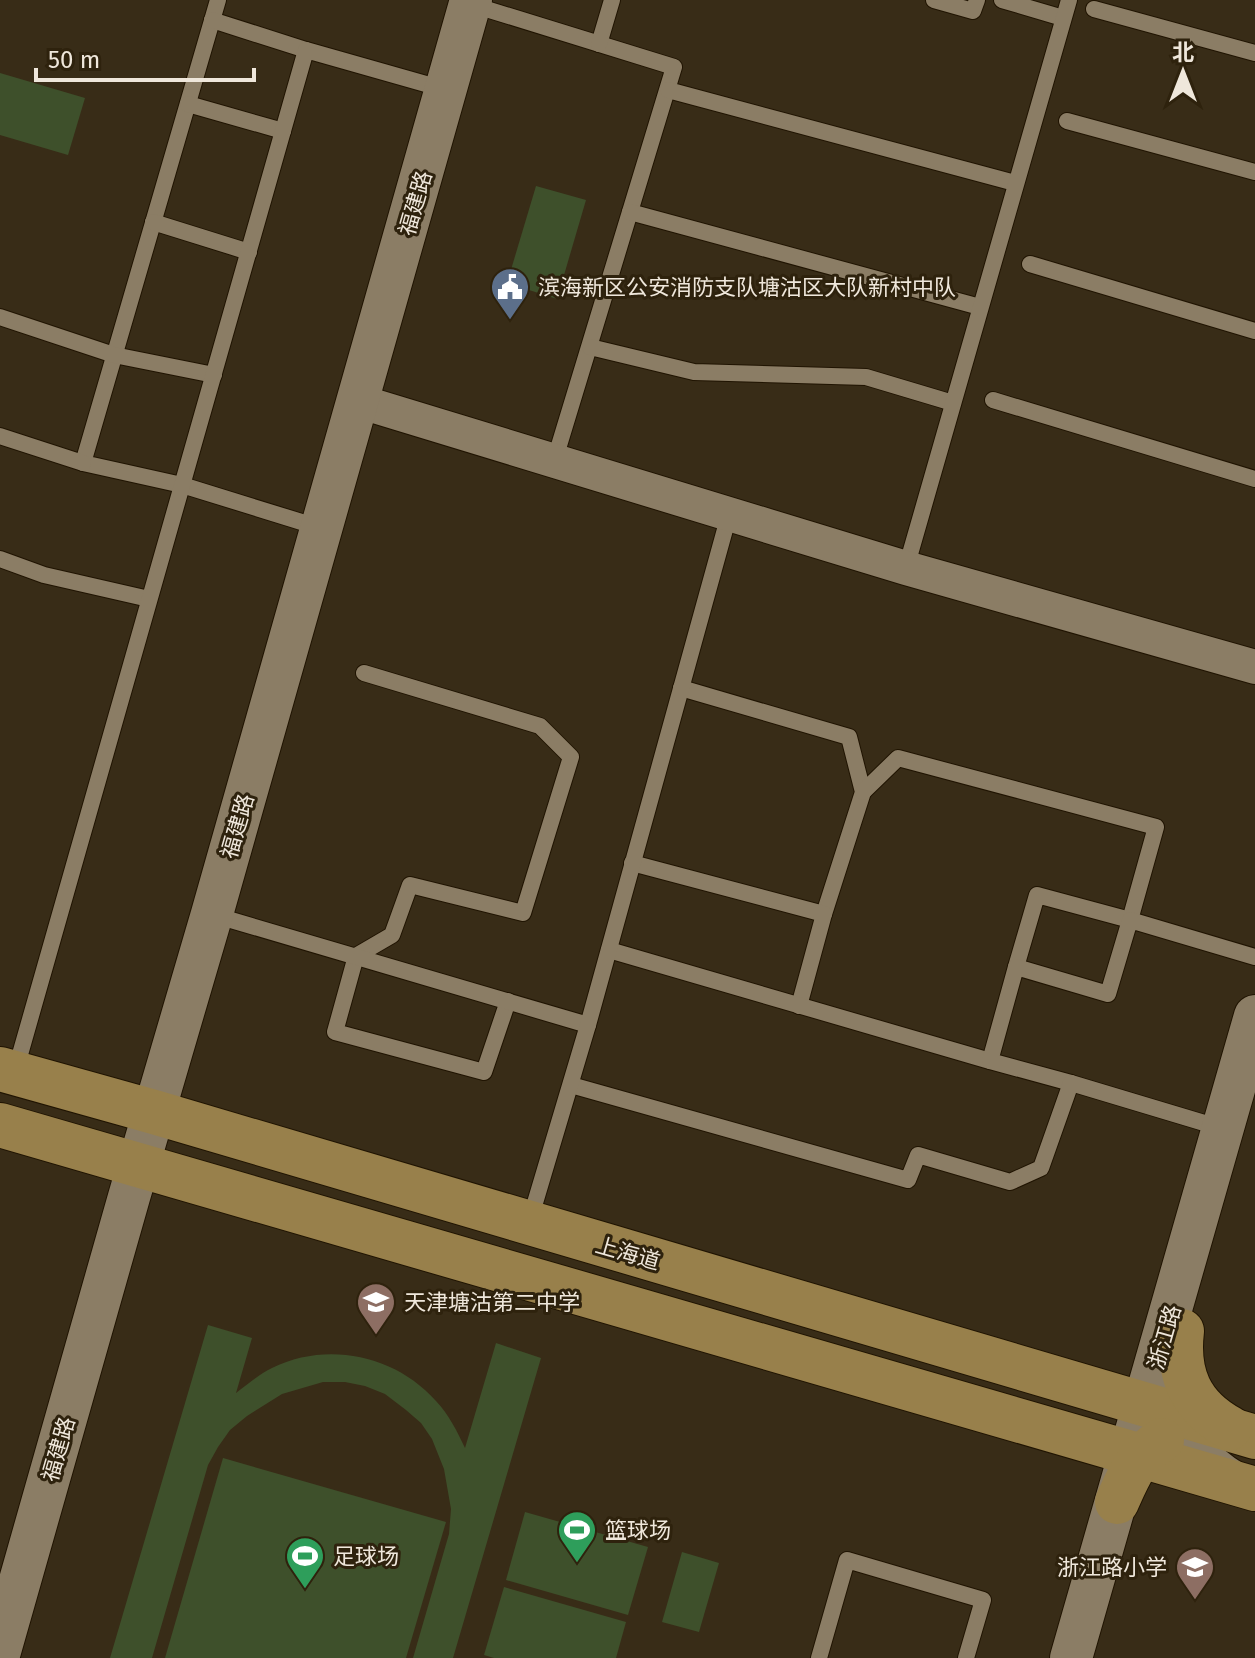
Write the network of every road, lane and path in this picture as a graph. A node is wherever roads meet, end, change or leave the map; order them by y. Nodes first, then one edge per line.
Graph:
1 (218, 0) edge
2 (612, 0) edge
3 (934, 0) edge
4 (977, 0) edge
5 (1002, 0) edge
6 (1069, 0) edge
7 (464, 1) edge
8 (1094, 9) dead end
9 (1063, 18) junction
10 (212, 20) junction
11 (599, 44) junction
12 (306, 50) junction
13 (1255, 53) edge
14 (437, 87) junction
15 (668, 90) junction
16 (188, 104) junction
17 (1067, 121) dead end
18 (283, 131) junction
19 (1255, 172) edge
20 (1015, 183) junction
21 (630, 212) junction
22 (153, 222) junction
23 (249, 252) junction
24 (1030, 264) dead end
25 (980, 307) junction
26 (0, 317) edge
27 (1255, 331) edge
28 (590, 347) junction
29 (114, 355) junction
30 (214, 375) junction
31 (993, 400) dead end
32 (358, 401) junction
33 (953, 403) junction
34 (0, 436) edge
35 (554, 462) junction
36 (83, 463) junction
37 (1255, 479) edge
38 (182, 485) junction
39 (729, 515) junction
40 (313, 525) junction
41 (0, 559) edge
42 (906, 568) junction
43 (149, 599) junction
44 (1255, 667) edge
45 (364, 673) dead end
46 (681, 688) junction
47 (863, 792) junction
48 (632, 863) junction
49 (212, 914) junction
50 (824, 914) junction
51 (1130, 920) junction
52 (609, 950) junction
53 (356, 956) junction
54 (1255, 957) edge
55 (1016, 967) junction
56 (508, 1001) junction
57 (799, 1006) junction
58 (1255, 1016) edge
59 (588, 1025) junction
60 (990, 1061) junction
61 (7, 1072) edge
62 (1255, 1076) edge
63 (1071, 1083) junction
64 (571, 1085) junction
65 (146, 1110) junction
66 (0, 1125) edge
67 (1231, 1131) junction
68 (141, 1174) junction
69 (529, 1224) junction
70 (1174, 1330) junction
71 (1155, 1430) junction
72 (1247, 1435) edge
73 (1088, 1441) junction
74 (1246, 1486) edge
75 (1117, 1502) junction
76 (0, 1591) edge
77 (0, 1651) edge
78 (819, 1658) edge
79 (966, 1658) edge
80 (1071, 1658) edge
81 (1090, 1658) edge

1 - 10 lane
2 - 11 lane
3 - 4 lane
5 - 9 lane
6 - 9 lane
7 - 11 lane
7 - 14 street, 福建路
8 - 13 lane
9 - 20 lane
10 - 12 lane
10 - 16 lane
11 - 15 lane
12 - 14 lane
12 - 18 lane
14 - 32 street, 福建路
14 - 40 street, 福建路
15 - 20 lane
15 - 21 lane
16 - 18 lane
16 - 22 lane
17 - 19 lane
18 - 23 lane
20 - 25 lane
21 - 25 lane
21 - 28 lane
22 - 23 lane
22 - 29 lane
23 - 30 lane
24 - 27 lane
25 - 33 lane
26 - 29 lane
28 - 33 lane
28 - 35 lane
29 - 30 lane
29 - 36 lane
30 - 38 lane
31 - 37 lane
32 - 35 street
32 - 40 street, 福建路
33 - 42 lane
34 - 36 lane
35 - 39 street
36 - 38 lane
38 - 40 lane
38 - 43 lane
39 - 42 street
39 - 46 lane
40 - 49 street, 福建路
40 - 65 street, 福建路
41 - 43 lane
42 - 44 street
43 - 61 lane
45 - 53 lane
46 - 47 lane
46 - 48 lane
47 - 50 lane
47 - 51 lane
48 - 50 lane
48 - 52 lane
49 - 53 lane
49 - 65 street, 福建路
50 - 57 lane
51 - 54 lane
51 - 55 lane
51 - 55 lane
52 - 57 lane
52 - 59 lane
53 - 56 lane
53 - 56 lane
55 - 60 lane
56 - 59 lane
57 - 60 lane
58 - 67 street, 浙江路
59 - 64 lane
60 - 63 lane
61 - 65 main road, 上海道
62 - 67 street, 浙江路
63 - 64 lane
63 - 67 lane
64 - 69 lane
65 - 68 street, 福建路
65 - 69 main road, 上海道
66 - 68 main road, 上海道
67 - 70 street, 浙江路
68 - 73 main road, 上海道
68 - 76 street, 福建路
68 - 77 street, 福建路
69 - 71 main road, 上海道
70 - 71 street, 浙江路
70 - 72 main road
71 - 72 main road, 上海道
71 - 73 main road, 上海道
71 - 74 main road, 上海道
71 - 75 main road
71 - 81 street, 浙江路
73 - 75 main road
75 - 80 street
78 - 79 lane

